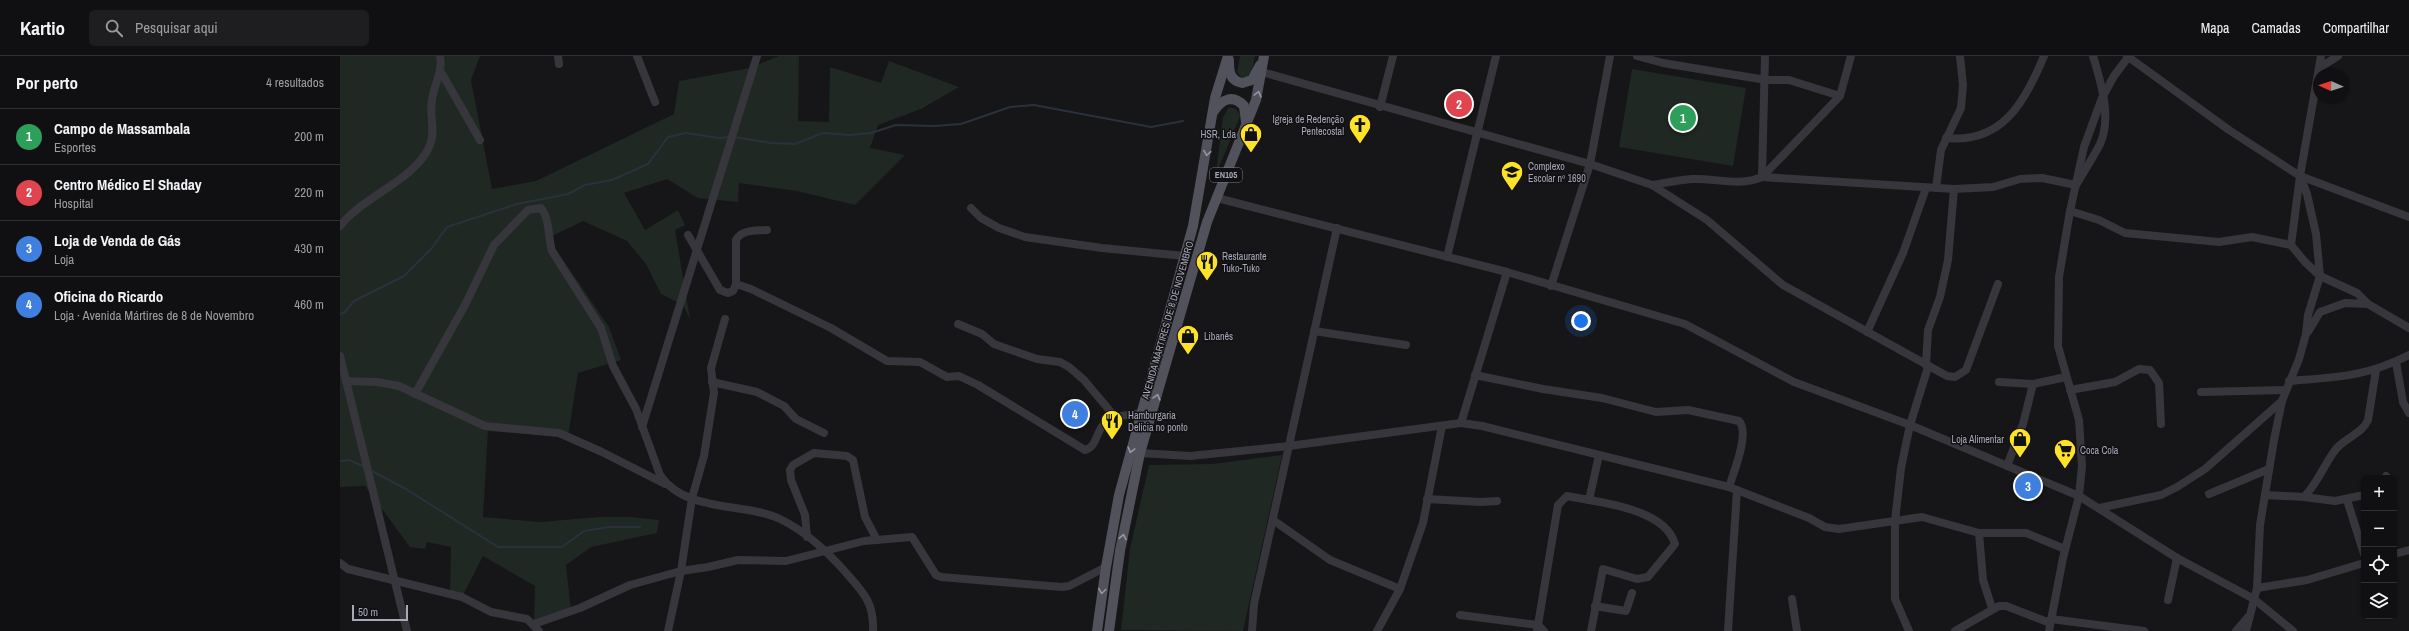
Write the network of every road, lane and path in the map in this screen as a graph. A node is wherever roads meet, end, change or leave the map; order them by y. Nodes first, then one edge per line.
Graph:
1 (440, 56) edge
2 (637, 56) edge
3 (758, 56) edge
4 (1228, 56) edge
5 (1393, 56) edge
6 (1496, 56) edge
7 (1610, 56) edge
8 (1637, 56) edge
9 (1765, 56) edge
10 (1851, 56) edge
11 (1960, 56) edge
12 (2044, 56) edge
13 (2093, 56) edge
14 (2128, 56) edge
15 (2321, 56) edge
16 (2338, 56) edge
17 (1264, 57) edge
18 (1664, 59) edge
19 (2319, 68) joint
20 (441, 72) junction
21 (1262, 72) junction
22 (1766, 80) junction
23 (1840, 96) junction
24 (2102, 98) junction
25 (654, 102) dead end
26 (2313, 102) edge
27 (1380, 106) junction
28 (1213, 114) junction
29 (1246, 128) junction
30 (1479, 134) junction
31 (1946, 138) junction
32 (480, 140) dead end
33 (1590, 164) junction
34 (2300, 176) junction
35 (1762, 177) junction
36 (1652, 185) junction
37 (2076, 185) junction
38 (1926, 188) junction
39 (1936, 188) junction
40 (1954, 189) junction
41 (1217, 198) junction
42 (971, 208) dead end
43 (2070, 211) junction
44 (2409, 217) edge
45 (340, 226) edge
46 (1337, 228) junction
47 (767, 230) dead end
48 (688, 235) dead end
49 (2291, 245) junction
50 (697, 251) junction
51 (1185, 256) junction
52 (1447, 257) junction
53 (1507, 272) junction
54 (2320, 276) junction
55 (736, 284) junction
56 (1998, 284) dead end
57 (1551, 286) junction
58 (2368, 304) junction
59 (726, 319) dead end
60 (958, 324) dead end
61 (2409, 328) edge
62 (1314, 331) junction
63 (1867, 332) junction
64 (2306, 334) junction
65 (1406, 345) dead end
66 (2409, 355) edge
67 (340, 356) edge
68 (2396, 362) junction
69 (1927, 366) junction
70 (2376, 370) junction
71 (1475, 375) junction
72 (2066, 376) junction
73 (346, 381) junction
74 (2289, 381) junction
75 (712, 382) junction
76 (1999, 382) dead end
77 (2033, 384) junction
78 (2070, 390) junction
79 (2286, 390) junction
80 (2200, 392) dead end
81 (415, 394) junction
82 (2282, 401) junction
83 (1141, 413) junction
84 (2409, 413) edge
85 (1116, 418) junction
86 (1461, 423) junction
87 (2161, 424) dead end
88 (1910, 425) junction
89 (1442, 426) junction
90 (642, 427) junction
91 (824, 433) dead end
92 (1289, 446) junction
93 (1140, 453) junction
94 (1599, 455) junction
95 (2007, 466) junction
96 (2269, 469) junction
97 (666, 485) junction
98 (1733, 488) junction
99 (2209, 494) dead end
100 (2265, 495) junction
101 (2361, 495) edge
102 (2079, 496) junction
103 (2304, 497) junction
104 (692, 498) junction
105 (1427, 499) junction
106 (1589, 500) junction
107 (2347, 500) junction
108 (1497, 501) dead end
109 (2099, 508) junction
110 (1273, 520) junction
111 (1895, 521) junction
112 (1978, 533) junction
113 (807, 537) junction
114 (877, 540) junction
115 (2362, 547) edge
116 (2065, 549) junction
117 (2409, 550) edge
118 (827, 551) junction
119 (2397, 553) edge
120 (2177, 558) junction
121 (340, 563) edge
122 (2361, 564) edge
123 (1106, 567) junction
124 (682, 571) junction
125 (395, 581) junction
126 (2257, 588) junction
127 (1400, 589) junction
128 (1632, 593) dead end
129 (1792, 599) dead end
130 (2254, 599) junction
131 (2168, 600) dead end
132 (1595, 606) junction
133 (1992, 608) junction
134 (1460, 615) dead end
135 (2248, 617) junction
136 (2050, 624) edge
137 (536, 628) edge
138 (1540, 629) edge
139 (407, 631) edge
140 (668, 631) edge
141 (872, 631) edge
142 (1097, 631) edge
143 (1109, 631) edge
144 (1252, 631) edge
145 (1377, 631) edge
146 (1591, 631) edge
147 (1728, 631) edge
148 (1797, 631) edge
149 (1909, 631) edge
150 (1955, 631) edge
151 (2144, 631) edge
152 (2236, 631) edge
153 (2246, 631) edge
154 (2293, 631) edge

1 - 20 street
2 - 25 street
3 - 50 street
4 - 17 main road
4 - 28 main road, AVENIDA MÁRTIRES DE 8 DE NOVEMBRO / EN105
5 - 27 street
6 - 30 street
7 - 33 street
8 - 18 street
9 - 22 street
10 - 23 street
11 - 31 street
12 - 31 street
13 - 24 street
14 - 24 street
14 - 34 street
15 - 19 street
16 - 19 street
17 - 21 main road, AVENIDA MÁRTIRES DE 8 DE NOVEMBRO / EN105
18 - 22 street
20 - 32 street
20 - 45 street
21 - 27 street
29 -> 21 main road, AVENIDA MÁRTIRES DE 8 DE NOVEMBRO / EN105
22 - 23 street
22 - 35 street
23 - 35 street
24 - 37 street
24 - 37 street
26 - 34 street
27 - 30 street
28 - 29 main road
28 -> 51 main road, AVENIDA MÁRTIRES DE 8 DE NOVEMBRO / EN105
29 - 41 main road, AVENIDA MÁRTIRES DE 8 DE NOVEMBRO / EN105
30 - 33 street
30 - 52 street
31 - 39 street
33 - 36 street
33 - 57 street
34 - 44 street
34 - 49 street
34 - 54 street
35 - 36 street
35 - 38 street
36 - 63 street
37 - 40 street
37 - 43 street
38 - 39 street
38 - 63 street
39 - 40 street
40 - 69 street
41 - 46 street
93 -> 41 main road, AVENIDA MÁRTIRES DE 8 DE NOVEMBRO / EN105
42 - 51 street
43 - 49 street
43 - 72 street
46 - 52 street
46 - 62 street
47 - 55 street
48 - 50 street
49 - 54 street
50 - 55 street
50 - 90 street
51 - 83 main road, AVENIDA MÁRTIRES DE 8 DE NOVEMBRO / EN105
52 - 53 street
53 - 57 street
53 - 71 street
54 - 58 street
54 - 64 street
55 - 85 street
56 - 69 street
57 - 88 street
58 - 61 street
58 - 64 street
59 - 75 street
60 - 85 street
62 - 65 street
62 - 92 street
63 - 69 street
64 - 74 street
66 - 68 street
67 - 73 street
68 - 70 street
68 - 84 street
69 - 88 street
70 - 74 street
70 - 103 street
71 - 86 street
71 - 98 street
72 - 77 street
72 - 78 street
73 - 81 street
73 - 125 street
74 - 79 street
75 - 91 street
75 - 104 street
76 - 77 street
77 - 95 street
78 - 87 street
78 - 102 street
79 - 80 street
79 - 82 street
81 - 90 street
81 - 97 street
82 - 96 street
82 - 109 street
83 - 85 street
83 -> 123 main road, AVENIDA MÁRTIRES DE 8 DE NOVEMBRO / EN105
86 - 89 street
86 - 94 street
88 - 95 street
88 - 111 street
89 - 92 street
89 - 105 street
90 - 97 street
92 - 93 street
92 - 110 street
143 -> 93 main road, AVENIDA MÁRTIRES DE 8 DE NOVEMBRO / EN105
94 - 98 street
94 - 106 street
95 - 102 street
96 - 99 street
96 - 100 street
97 - 104 street
98 - 111 street
98 - 147 street
100 - 103 street
100 - 126 street
101 - 107 street
102 - 109 street
102 - 116 street
103 - 107 street
104 - 113 street
104 - 124 street
105 - 108 street
105 - 127 street
106 - 132 street
106 - 138 street
107 - 115 street
109 - 120 street
110 - 127 street
110 - 144 street
111 - 112 street
111 - 149 street
112 - 116 street
112 - 133 street
113 - 114 street
113 - 118 street
114 - 118 street
114 - 123 street
116 - 136 street
117 - 119 street
118 - 124 street
118 - 141 street
120 - 130 street
120 - 131 street
121 - 125 street
122 - 126 street
123 -> 142 main road, AVENIDA MÁRTIRES DE 8 DE NOVEMBRO / EN105
124 - 137 street
124 - 140 street
125 - 137 street
125 - 139 street
126 - 130 street
127 - 145 street
128 - 132 street
129 - 148 street
130 - 135 street
130 - 154 street
132 - 146 street
133 - 136 street
133 - 150 street
134 - 138 street
135 - 152 street
135 - 153 street
136 - 151 street

